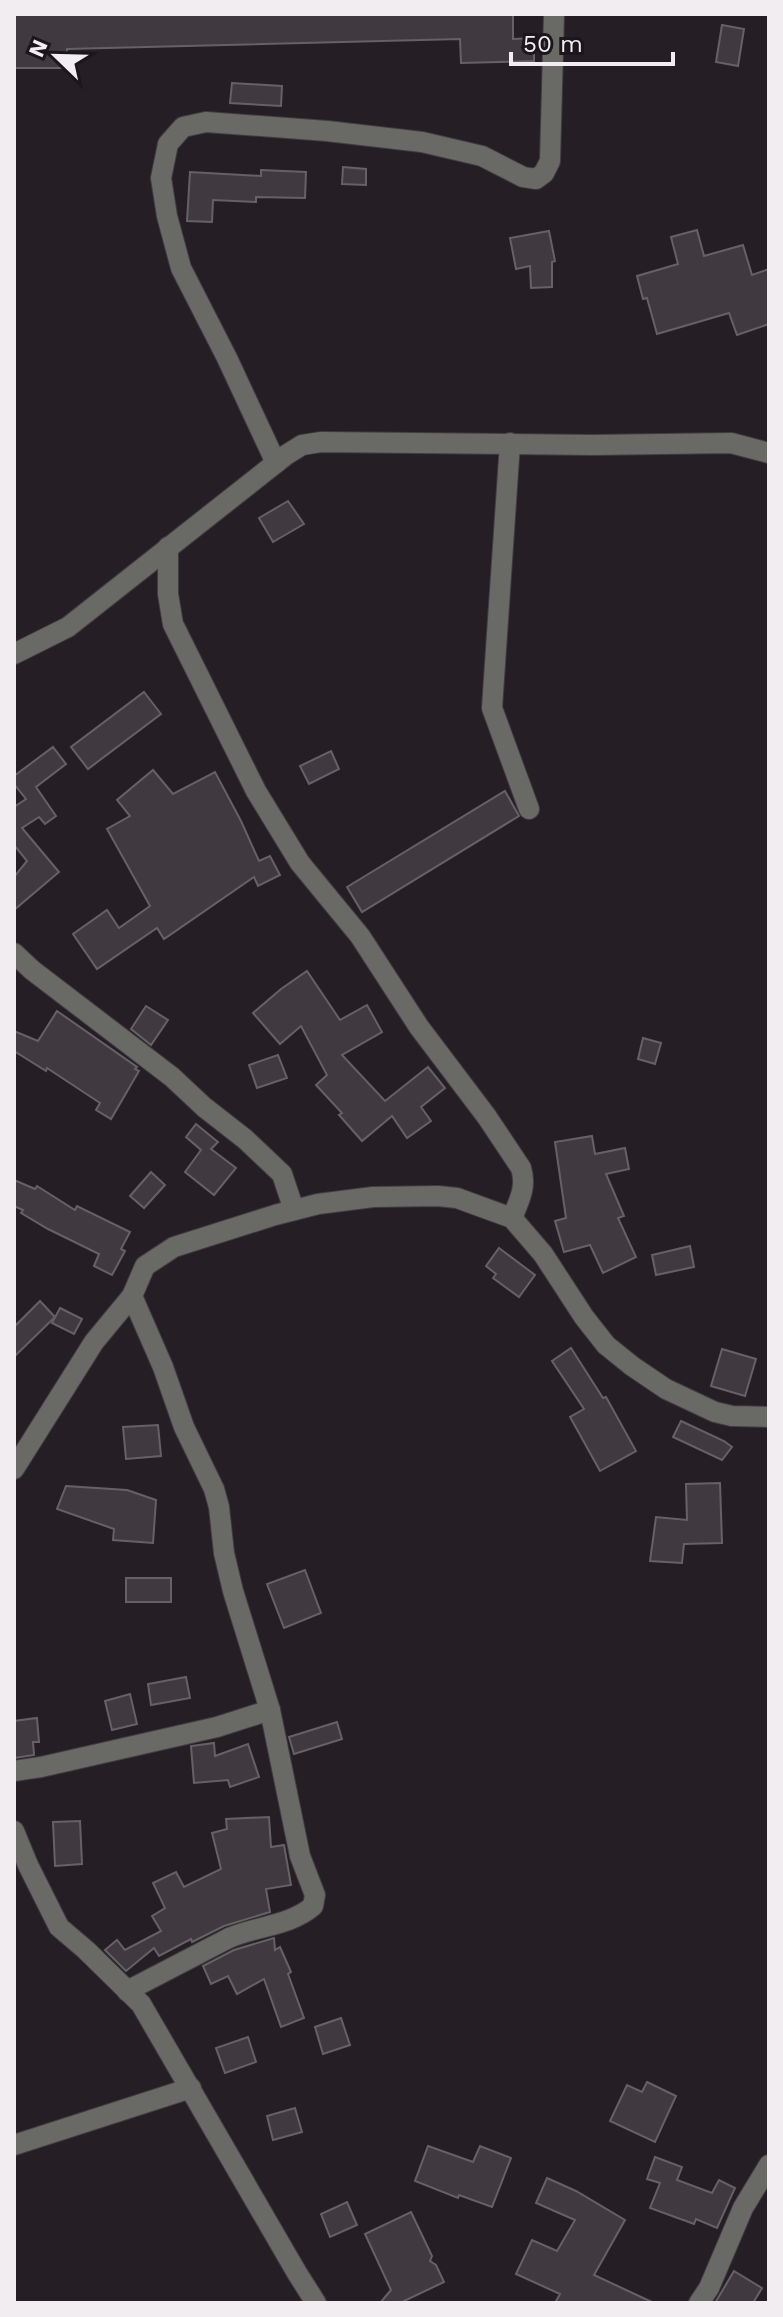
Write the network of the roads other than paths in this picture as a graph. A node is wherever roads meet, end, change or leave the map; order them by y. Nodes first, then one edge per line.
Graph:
1 (554, 14) edge
2 (510, 443) junction
3 (769, 453) edge
4 (276, 463) junction
5 (168, 547) junction
6 (14, 654) edge
7 (529, 809) dead end
8 (14, 953) edge
9 (294, 1210) junction
10 (512, 1218) junction
11 (132, 1296) junction
12 (769, 1417) edge
13 (14, 1469) edge
14 (270, 1710) junction
15 (14, 1771) edge
16 (14, 1831) edge
17 (127, 1991) junction
18 (191, 2088) junction
19 (14, 2145) edge
20 (769, 2165) edge
21 (316, 2303) edge
22 (699, 2303) edge

1 - 4 street
2 - 3 street
2 - 4 street
2 - 7 street
4 - 5 street
5 - 6 street
5 - 10 street
8 - 9 street
9 - 10 street
9 - 11 street
10 - 12 street
11 - 13 street
11 - 14 street
14 - 15 street
14 - 17 street
16 - 17 street
17 - 18 street
18 - 19 street
18 - 21 street
20 - 22 street

